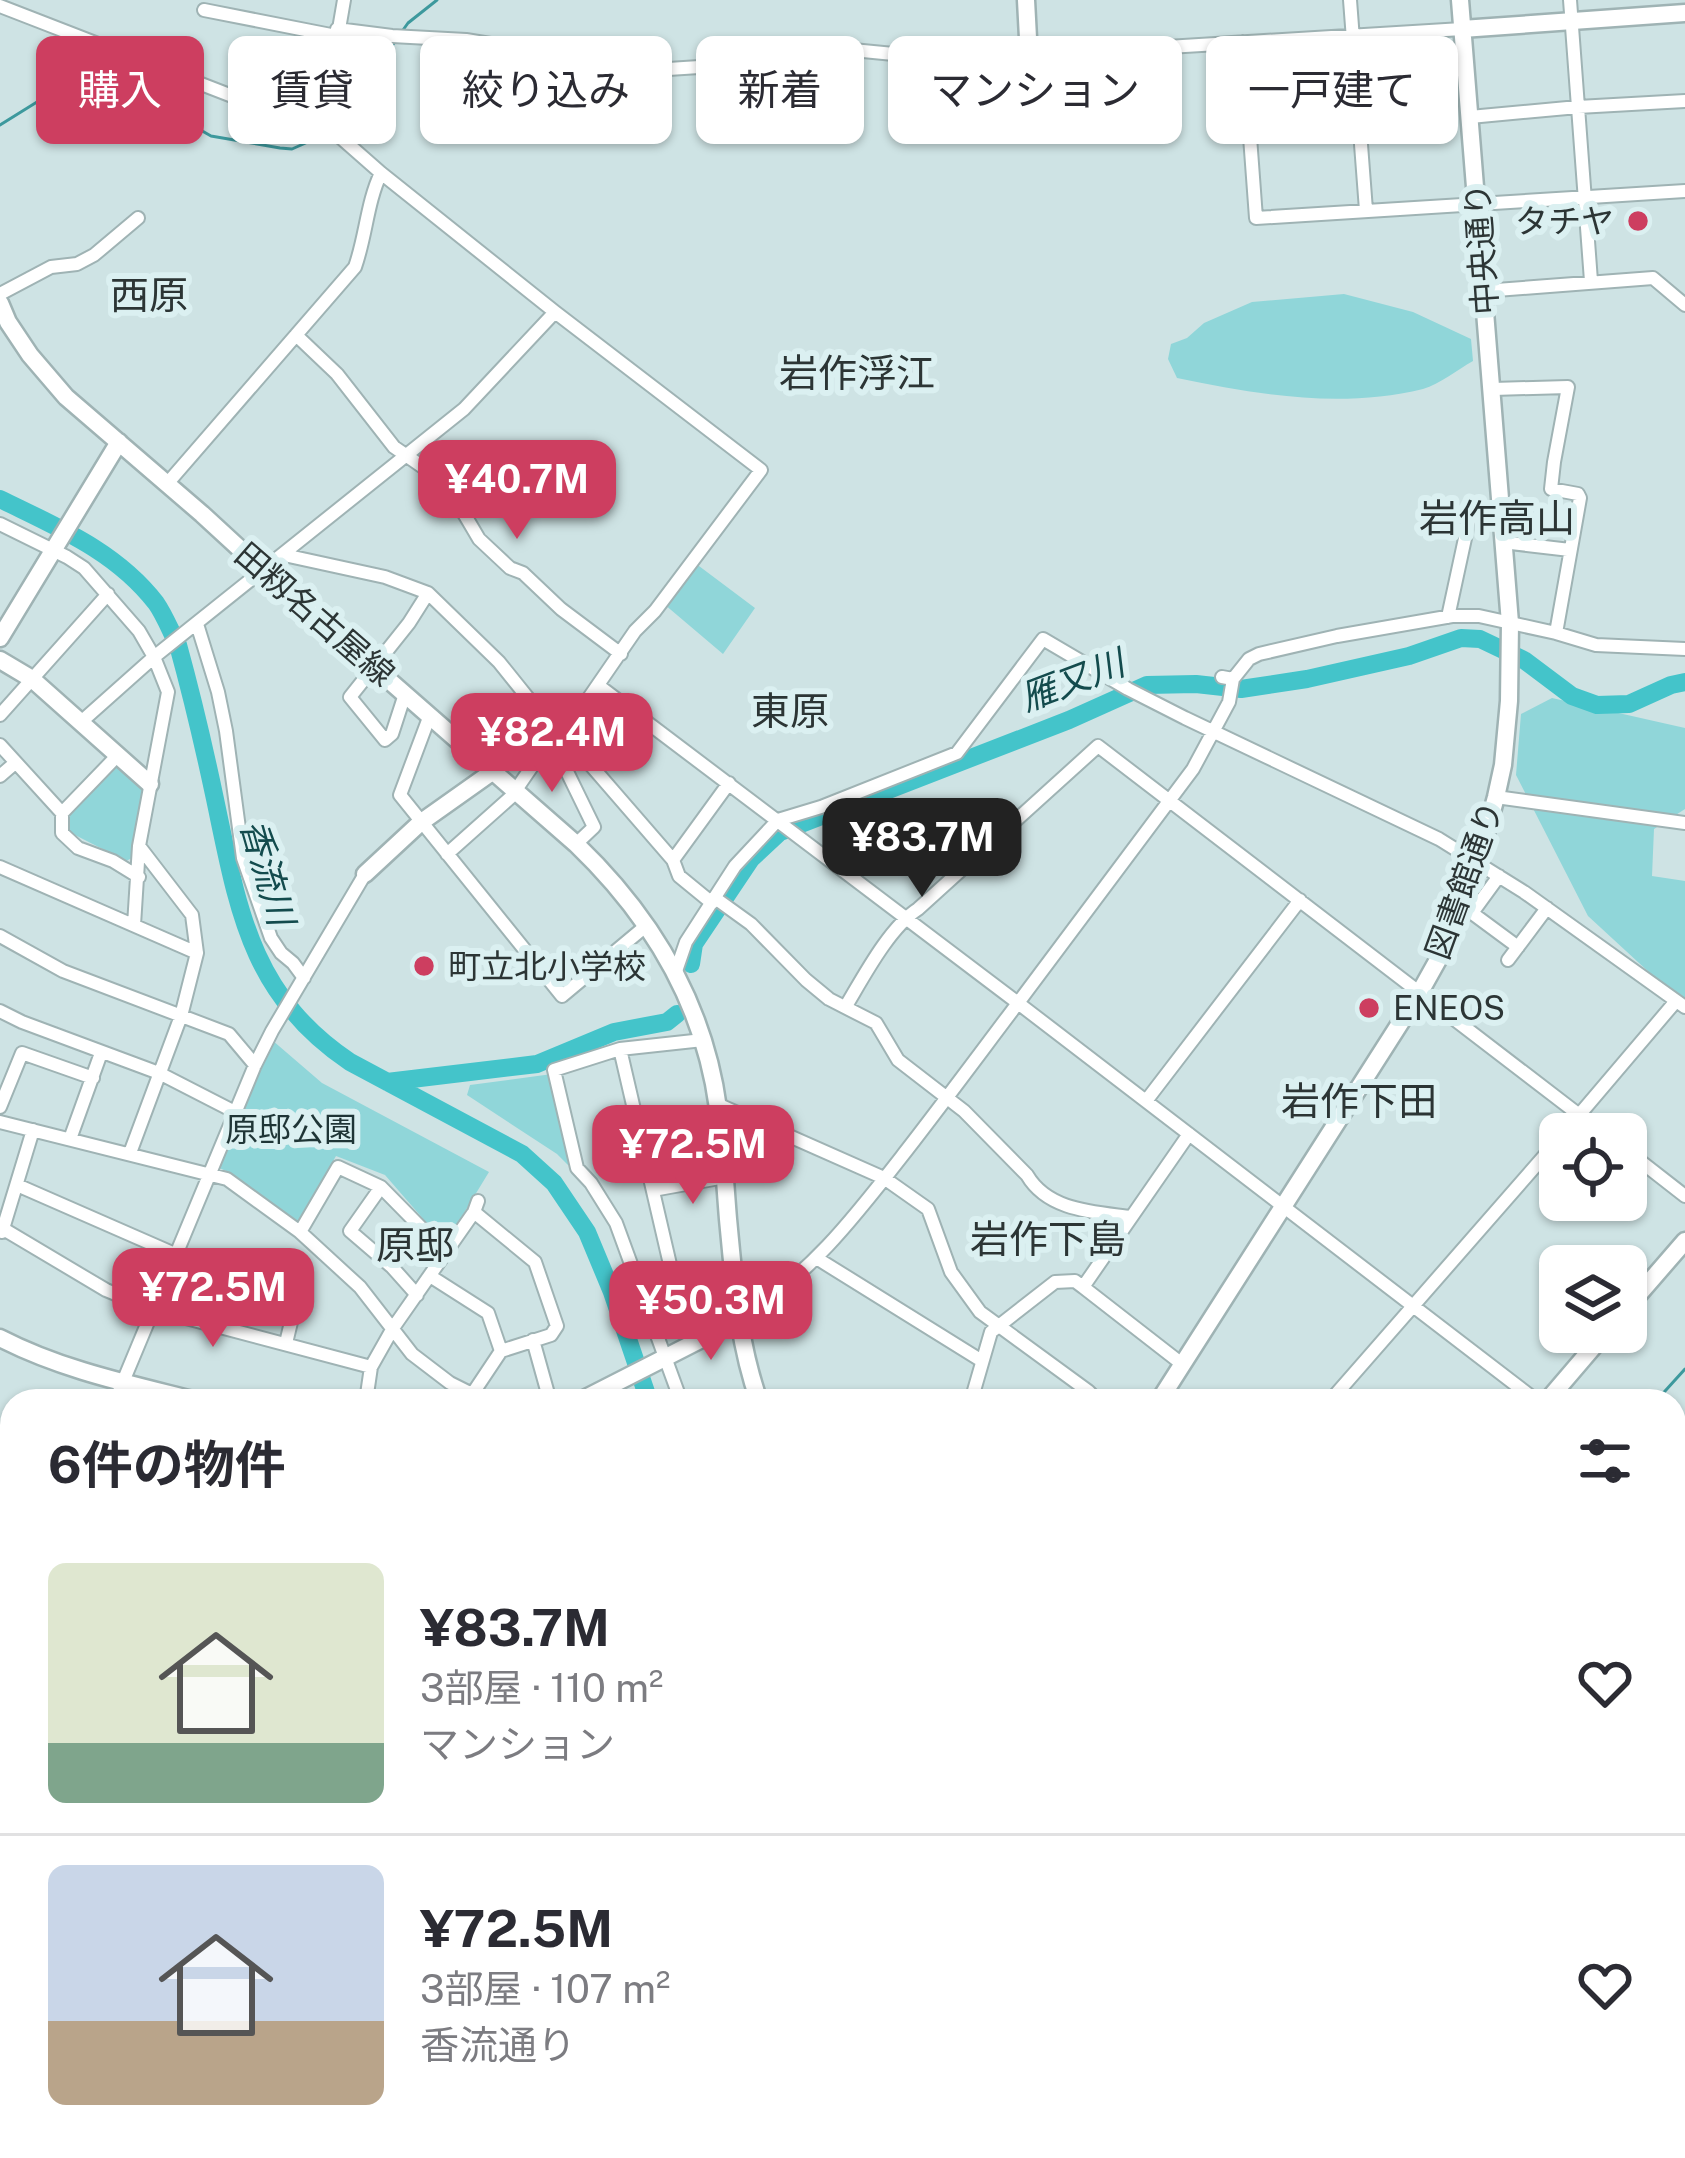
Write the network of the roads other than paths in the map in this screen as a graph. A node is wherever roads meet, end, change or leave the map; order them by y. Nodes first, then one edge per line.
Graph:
1 (344, 0) edge
2 (1026, 0) edge
3 (1350, 0) edge
4 (1460, 0) edge
5 (1570, 0) edge
6 (0, 6) edge
7 (204, 10) dead end
8 (1685, 13) edge
9 (1572, 22) junction
10 (1462, 29) junction
11 (337, 32) junction
12 (336, 36) edge
13 (1028, 36) edge
14 (1353, 36) joint
15 (888, 53) edge
16 (228, 94) edge
17 (1685, 101) edge
18 (1578, 107) junction
19 (1470, 117) junction
20 (349, 144) edge
21 (1251, 144) edge
22 (1361, 144) edge
23 (381, 173) junction
24 (1685, 191) edge
25 (1585, 198) junction
26 (1478, 202) junction
27 (1366, 210) junction
28 (138, 218) dead end
29 (1591, 280) junction
30 (1484, 291) junction
31 (0, 294) edge
32 (0, 303) edge
33 (1685, 305) edge
34 (555, 313) junction
35 (296, 335) junction
36 (1489, 354) joint
37 (1493, 388) junction
38 (119, 442) junction
39 (405, 455) junction
40 (166, 485) junction
41 (1472, 506) dead end
42 (0, 524) edge
43 (1502, 542) junction
44 (55, 548) junction
45 (1570, 550) junction
46 (284, 555) junction
47 (264, 571) junction
48 (428, 593) junction
49 (108, 594) junction
50 (1448, 617) junction
51 (195, 625) junction
52 (1510, 632) junction
53 (1556, 633) junction
54 (0, 638) edge
55 (1685, 649) edge
56 (621, 654) junction
57 (156, 657) junction
58 (0, 660) edge
59 (373, 665) junction
60 (32, 679) junction
61 (599, 686) junction
62 (406, 694) junction
63 (0, 715) edge
64 (430, 715) junction
65 (81, 722) junction
66 (563, 729) junction
67 (1214, 733) junction
68 (552, 742) junction
69 (0, 745) edge
70 (117, 756) junction
71 (15, 764) junction
72 (492, 772) junction
73 (0, 776) edge
74 (729, 783) junction
75 (149, 784) junction
76 (515, 789) junction
77 (1496, 797) junction
78 (1170, 801) junction
79 (62, 813) junction
80 (778, 820) junction
81 (420, 823) junction
82 (1685, 823) edge
83 (576, 844) junction
84 (139, 846) junction
85 (447, 854) junction
86 (673, 860) junction
87 (1478, 862) junction
88 (0, 867) edge
89 (365, 874) joint
90 (1499, 876) junction
91 (139, 877) junction
92 (1300, 900) junction
93 (718, 902) junction
94 (1547, 908) junction
95 (905, 917) junction
96 (134, 925) junction
97 (646, 925) junction
98 (0, 936) edge
99 (1518, 947) junction
100 (196, 953) junction
101 (1508, 960) dead end
102 (676, 971) junction
103 (302, 982) junction
104 (1420, 992) junction
105 (1018, 1003) junction
106 (1681, 1004) edge
107 (846, 1006) junction
108 (0, 1011) edge
109 (181, 1016) junction
110 (703, 1040) junction
111 (620, 1048) junction
112 (101, 1053) junction
113 (255, 1064) junction
114 (159, 1073) junction
115 (93, 1078) junction
116 (947, 1097) junction
117 (1146, 1101) junction
118 (718, 1104) junction
119 (0, 1108) edge
120 (235, 1112) junction
121 (1575, 1113) edge
122 (1582, 1113) edge
123 (0, 1122) edge
124 (33, 1130) junction
125 (1190, 1135) junction
126 (70, 1139) junction
127 (130, 1153) junction
128 (1539, 1162) edge
129 (1647, 1166) edge
130 (210, 1173) junction
131 (725, 1177) junction
132 (884, 1178) junction
133 (17, 1185) junction
134 (381, 1187) junction
135 (653, 1190) junction
136 (1685, 1196) edge
137 (1284, 1208) junction
138 (1131, 1216) junction
139 (1, 1230) edge
140 (300, 1232) junction
141 (1685, 1241) edge
142 (445, 1252) junction
143 (177, 1255) junction
144 (818, 1259) junction
145 (430, 1276) junction
146 (1647, 1285) edge
147 (641, 1287) junction
148 (1083, 1287) junction
149 (417, 1295) junction
150 (1413, 1306) junction
151 (152, 1309) junction
152 (737, 1321) junction
153 (997, 1326) junction
154 (393, 1328) junction
155 (0, 1338) edge
156 (532, 1340) junction
157 (286, 1343) junction
158 (501, 1351) junction
159 (1587, 1353) edge
160 (663, 1358) junction
161 (982, 1361) junction
162 (1182, 1364) junction
163 (371, 1367) junction
164 (122, 1382) junction
165 (119, 1389) edge
166 (150, 1389) edge
167 (368, 1389) edge
168 (462, 1389) edge
169 (476, 1389) edge
170 (546, 1389) edge
171 (605, 1389) edge
172 (676, 1389) edge
173 (756, 1389) edge
174 (974, 1389) edge
175 (1085, 1389) edge
176 (1166, 1389) edge
177 (1340, 1389) edge
178 (1526, 1389) edge
179 (1553, 1389) edge

1 - 11 street
2 - 13 street
3 - 14 street
4 - 10 street, 中央通り
5 - 9 street
6 - 16 street
7 - 11 street
8 - 9 street
9 - 10 street
9 - 18 street
10 - 14 street
10 - 19 street, 中央通り
11 - 12 street
11 - 15 street
17 - 18 street
18 - 19 street
18 - 25 street
19 - 26 street, 中央通り
20 - 23 street
21 - 27 street
22 - 27 street
23 - 34 street
23 - 35 street
24 - 25 street
25 - 26 street
25 - 29 street
26 - 27 street
26 - 30 street, 中央通り
28 - 31 street
29 - 30 street
29 - 33 street
30 - 36 street, 中央通り
32 - 38 street, 田籾名古屋線
34 - 39 street
34 - 56 street
35 - 39 street
35 - 40 street
36 - 37 street, 図書館通り
37 - 43 street, 図書館通り
37 - 45 street
38 - 40 street, 田籾名古屋線
38 - 44 street
39 - 46 street
39 - 56 street
40 - 47 street, 田籾名古屋線
41 - 50 street
42 - 44 street
43 - 45 street
43 - 52 street, 図書館通り
44 - 49 street
44 - 54 street
45 - 53 street
46 - 47 street
46 - 48 street
47 - 51 street
47 - 59 street, 田籾名古屋線
48 - 59 street
48 - 68 street
49 - 57 street
49 - 60 street
50 - 52 street
50 - 67 street
51 - 57 street
51 - 103 street
52 - 53 street
52 - 77 street, 図書館通り
53 - 55 street
56 - 61 street
57 - 65 street
57 - 75 street
58 - 60 street
59 - 62 street, 田籾名古屋線
59 - 62 street
60 - 63 street
60 - 65 street
61 - 66 street
61 - 74 street
62 - 64 street, 田籾名古屋線
64 - 72 street, 田籾名古屋線
64 - 81 street
65 - 70 street
66 - 68 street
66 - 86 street
67 - 78 street
67 - 80 street
67 - 87 street
68 - 76 street
68 - 83 street
69 - 71 street
70 - 75 street
70 - 79 street
71 - 73 street
71 - 79 street
72 - 76 street, 田籾名古屋線
72 - 81 street
74 - 80 street
74 - 86 street
75 - 84 street
76 - 83 street, 田籾名古屋線
76 - 85 street
77 - 82 street
77 - 87 street, 図書館通り
78 - 92 street
78 - 95 street
78 - 105 street
79 - 91 street
80 - 93 street
80 - 95 street
81 - 85 street
81 - 89 street
83 - 97 street, 田籾名古屋線
84 - 91 street
84 - 100 street
85 - 97 street
86 - 93 street
87 - 90 street
87 - 104 street, 図書館通り
88 - 96 street
89 - 103 street
90 - 94 street
90 - 99 street
91 - 96 street
92 - 104 street
92 - 117 street
93 - 102 street
93 - 107 street
94 - 99 street
94 - 106 street
95 - 105 street
95 - 107 street
96 - 100 street
97 - 102 street, 田籾名古屋線
98 - 109 street
99 - 101 street
100 - 109 street
102 - 110 street, 田籾名古屋線
103 - 113 street
104 - 121 street
104 - 137 street, 図書館通り
105 - 116 street
105 - 117 street
106 - 122 street
107 - 116 street
108 - 112 street
109 - 113 street
109 - 114 street
110 - 111 street
110 - 118 street, 田籾名古屋線
111 - 135 street
111 - 147 street
112 - 114 street
112 - 115 street
113 - 120 street
114 - 120 street
114 - 127 street
115 - 119 street
115 - 126 street
116 - 132 street
116 - 138 street
117 - 125 street
118 - 131 street, 田籾名古屋線
118 - 132 street
120 - 130 street
123 - 124 street
124 - 126 street
124 - 133 street
125 - 137 street
125 - 138 street
126 - 127 street
127 - 130 street
128 - 150 street
129 - 136 street
130 - 140 street
130 - 143 street
131 - 135 street
131 - 152 street, 田籾名古屋線
132 - 144 street
132 - 153 street
133 - 139 street
133 - 143 street
134 - 140 street
134 - 142 street
134 - 149 street
135 - 147 street
137 - 150 street
137 - 162 street, 図書館通り
138 - 148 street
139 - 151 street
140 - 154 street
141 - 146 street
142 - 145 street
142 - 156 street
143 - 151 street
143 - 157 street
144 - 152 street
144 - 161 street
145 - 149 street
145 - 158 street
147 - 160 street
148 - 153 street
148 - 162 street
149 - 154 street
150 - 177 street
150 - 178 street
151 - 157 street
151 - 164 street
152 - 160 street
152 - 173 street, 田籾名古屋線
153 - 161 street
153 - 175 street
154 - 163 street
154 - 168 street
155 - 164 street
156 - 158 street
156 - 170 street
157 - 163 street
158 - 169 street
159 - 179 street
160 - 171 street
160 - 172 street
161 - 174 street
162 - 176 street, 図書館通り
163 - 167 street
164 - 165 street
164 - 166 street

